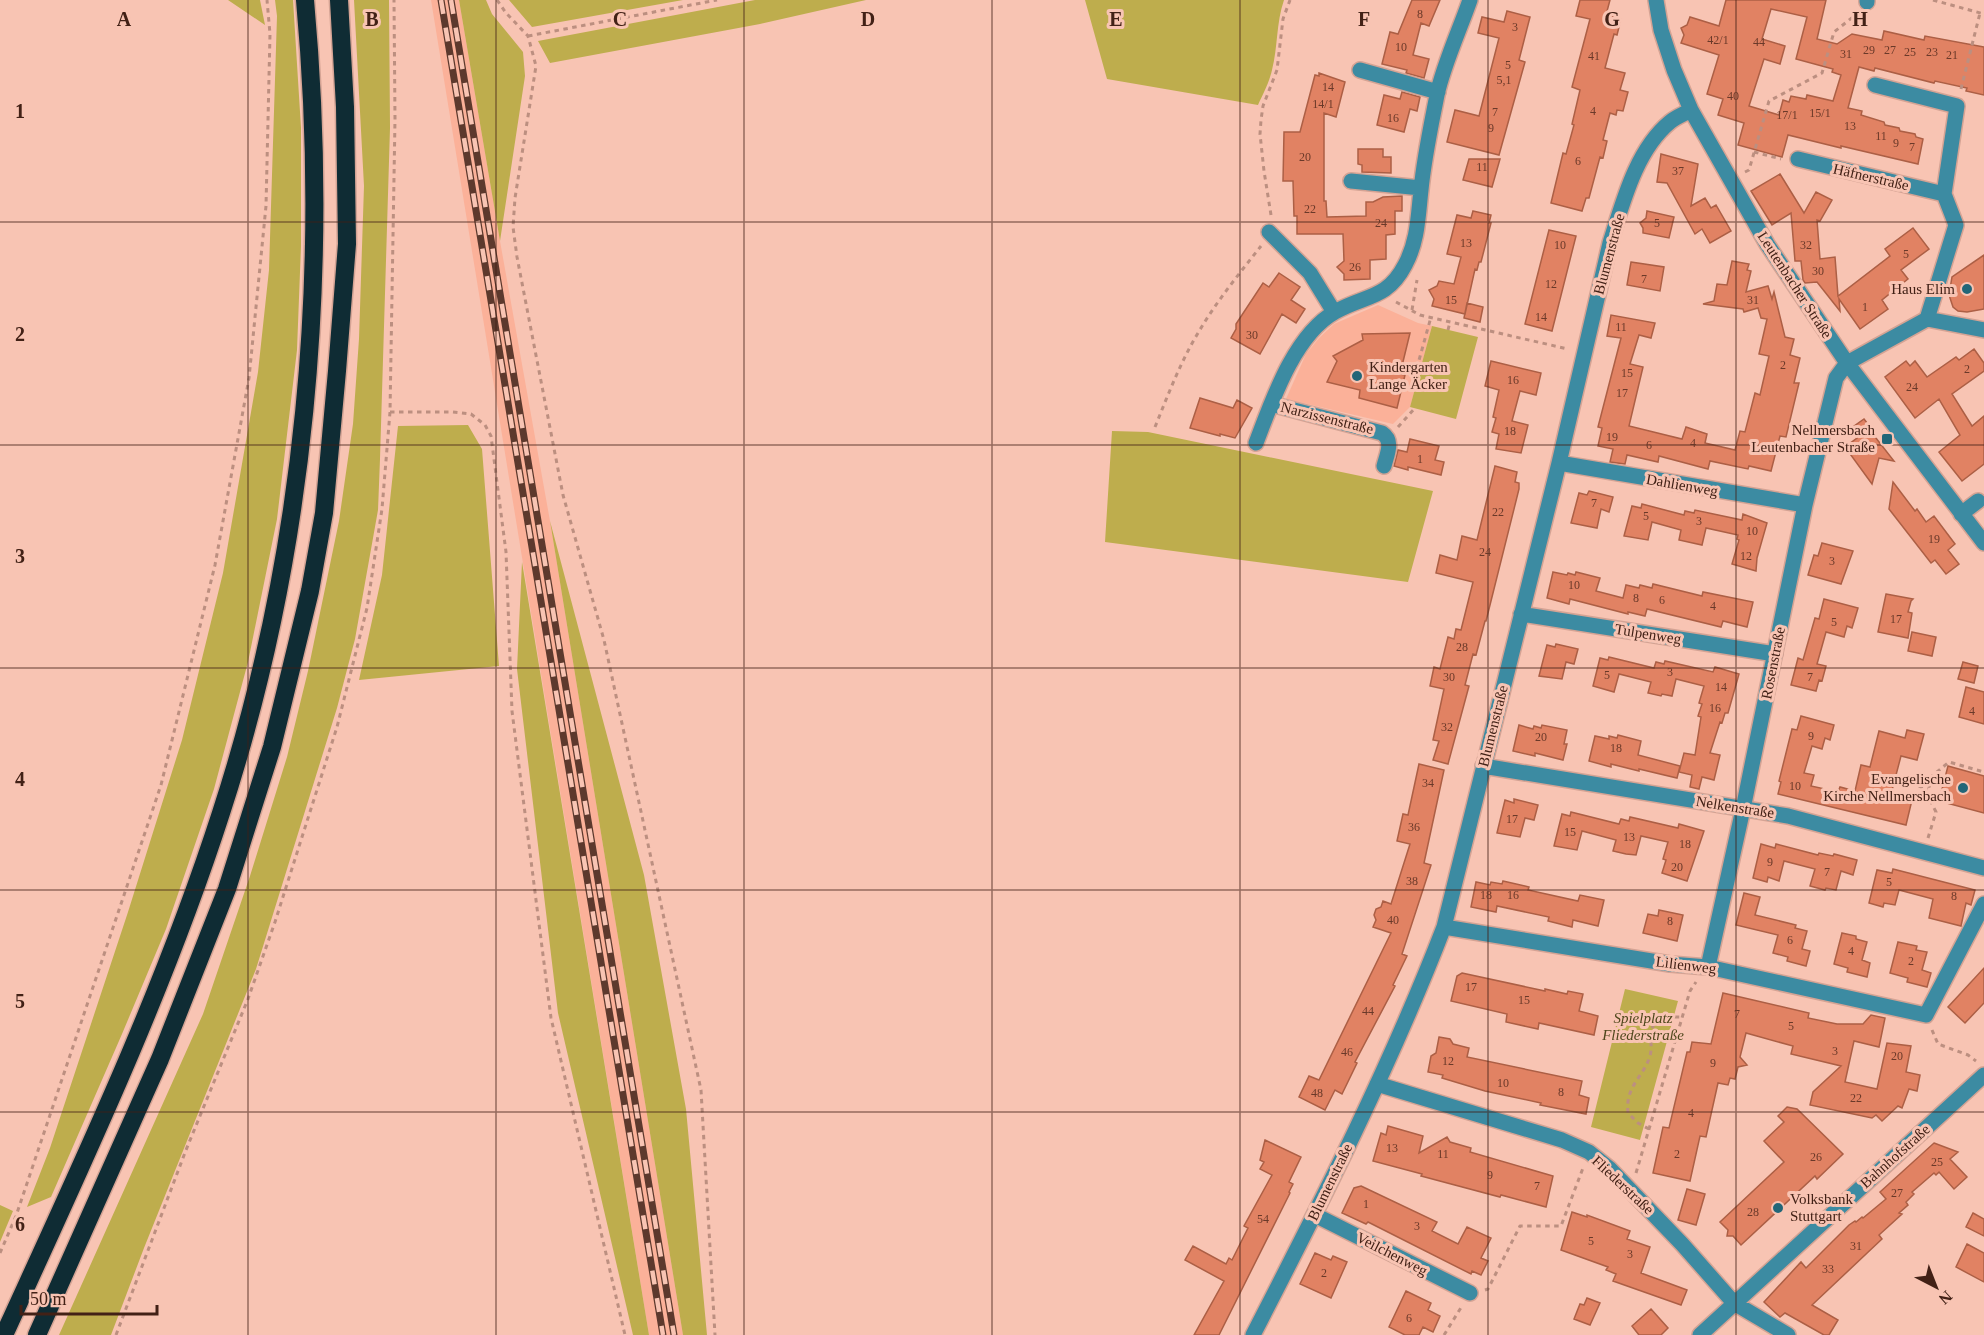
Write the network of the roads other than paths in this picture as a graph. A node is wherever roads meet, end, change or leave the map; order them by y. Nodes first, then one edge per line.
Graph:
1 (305, 0) edge
2 (339, 0) edge
3 (1470, 0) edge
4 (1656, 0) edge
5 (1360, 70) dead end
6 (1875, 85) dead end
7 (1438, 92) junction
8 (1691, 110) junction
9 (1798, 159) road end
10 (1351, 181) dead end
11 (1421, 189) junction
12 (1944, 194) junction
13 (1269, 232) road end
14 (1334, 312) junction
15 (1927, 319) junction
16 (1984, 330) edge
17 (1847, 363) junction
18 (1271, 404) junction
19 (1256, 442) dead end
20 (1559, 463) junction
21 (1384, 466) dead end
22 (1978, 501) dead end
23 (1805, 505) junction
24 (1961, 514) junction
25 (1984, 543) edge
26 (1521, 614) junction
27 (1775, 654) junction
28 (1483, 766) junction
29 (1743, 809) junction
30 (1984, 868) edge
31 (1984, 904) edge
32 (1444, 927) junction
33 (1708, 967) junction
34 (1980, 1068) edge
35 (1377, 1084) junction
36 (1315, 1215) junction
37 (1470, 1293) road end
38 (1734, 1303) junction
39 (4, 1335) edge
40 (37, 1335) edge
41 (1253, 1335) edge
42 (1700, 1335) edge
43 (1788, 1335) edge

1 - 39 highway
2 - 40 highway
3 - 7 street
4 - 8 street, Leutenbacher Straße
5 - 7 street
6 - 12 street
7 - 11 street
8 - 17 street, Leutenbacher Straße
8 - 20 street, Blumenstraße
9 - 12 street, Häfnerstraße
10 - 11 street
11 - 14 street
12 - 15 street
13 - 14 street
14 - 18 street
15 - 16 street
15 - 17 street
17 - 23 street, Rosenstraße
17 - 24 street, Leutenbacher Straße
18 - 19 street
18 - 21 street, Narzissenstraße
20 - 23 street, Dahlienweg
20 - 26 street, Blumenstraße
22 - 24 street
23 - 27 street, Rosenstraße
24 - 25 street, Leutenbacher Straße
26 - 27 street, Tulpenweg
26 - 28 street, Blumenstraße
27 - 29 street, Rosenstraße
28 - 29 street, Nelkenstraße
28 - 32 street, Blumenstraße
29 - 30 street, Nelkenstraße
29 - 33 street, Rosenstraße
31 - 33 street, Lilienweg
32 - 33 street, Lilienweg
32 - 35 street, Blumenstraße
34 - 38 street, Bahnhofstraße
35 - 36 street, Blumenstraße
35 - 38 street, Fliederstraße
36 - 37 street, Veilchenweg
36 - 41 street, Blumenstraße
38 - 42 street, Bahnhofstraße
38 - 43 street, Fliederstraße

